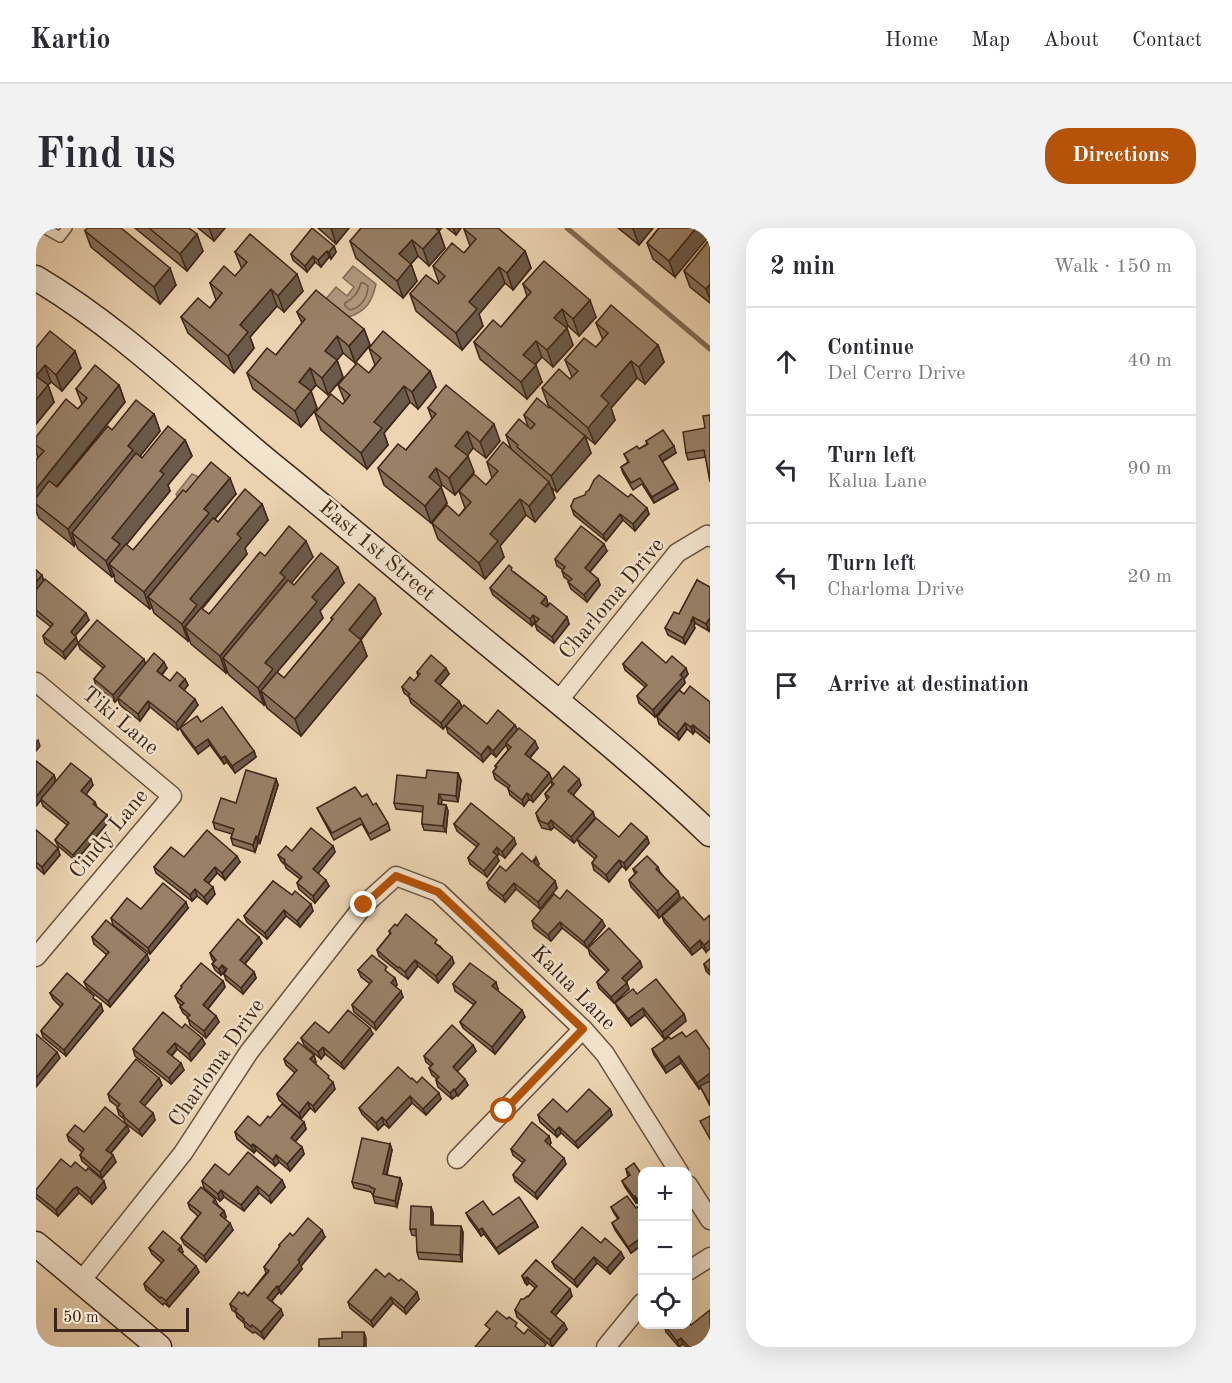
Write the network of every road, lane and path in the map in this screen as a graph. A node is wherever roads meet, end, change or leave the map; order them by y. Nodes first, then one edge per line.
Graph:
1 (44, 228) edge
2 (67, 228) edge
3 (36, 278) edge
4 (709, 536) edge
5 (36, 682) edge
6 (559, 700) junction
7 (172, 796) joint
8 (710, 834) edge
9 (396, 876) joint
10 (36, 957) edge
11 (583, 1029) junction
12 (457, 1160) dead end
13 (676, 1167) edge
14 (692, 1193) edge
15 (710, 1220) edge
16 (36, 1244) edge
17 (710, 1257) edge
18 (692, 1268) edge
19 (81, 1281) junction
20 (638, 1308) edge
21 (159, 1347) edge
22 (606, 1347) edge

1 - 2 lane
3 - 6 main road, East 1st Street
4 - 6 street, Charloma Drive
5 - 7 street, Tiki Lane
6 - 8 main road, East 1st Street
7 - 10 street, Cindy Lane
9 - 11 street, Kalua Lane
9 - 19 street, Charloma Drive
11 - 12 street
11 - 13 street, Kalua Lane
14 - 15 street
16 - 19 main road
17 - 18 street
19 - 21 main road
20 - 22 street

